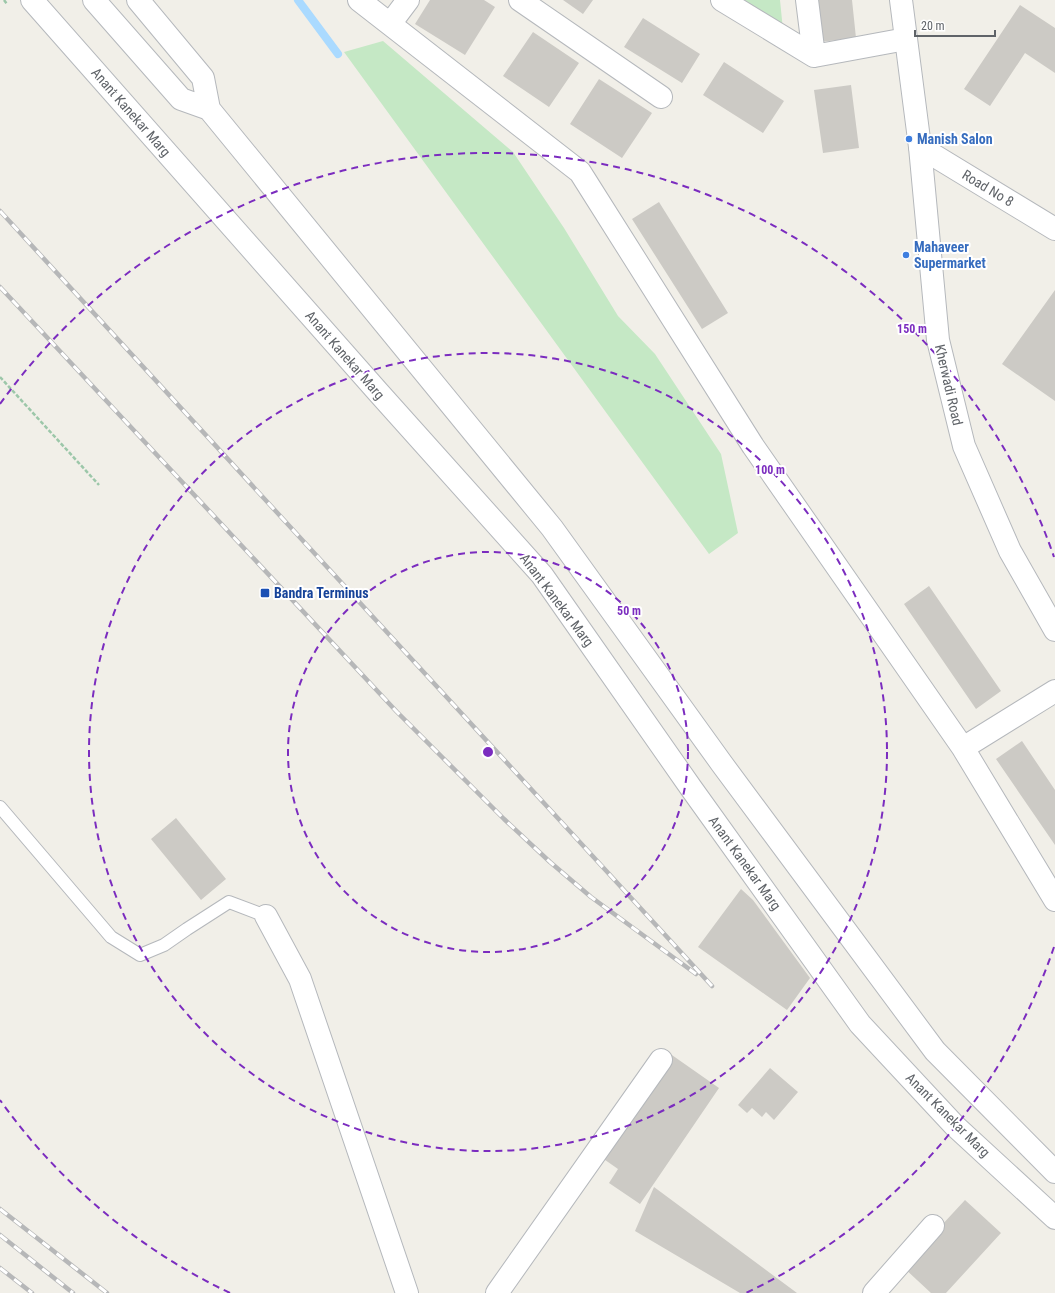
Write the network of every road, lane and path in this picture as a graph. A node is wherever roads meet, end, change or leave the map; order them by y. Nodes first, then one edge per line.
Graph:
1 (32, 0) edge
2 (94, 0) edge
3 (138, 0) edge
4 (359, 0) edge
5 (408, 0) edge
6 (520, 0) edge
7 (722, 0) edge
8 (807, 0) edge
9 (901, 0) edge
10 (390, 24) junction
11 (906, 39) junction
12 (814, 56) junction
13 (661, 97) dead end
14 (209, 109) junction
15 (920, 147) junction
16 (1055, 229) edge
17 (0, 377) edge
18 (99, 485) dead end
19 (1055, 630) edge
20 (1055, 691) edge
21 (963, 748) junction
22 (0, 807) edge
23 (1055, 900) edge
24 (266, 916) joint
25 (661, 1060) dead end
26 (1055, 1172) edge
27 (1055, 1218) edge
28 (933, 1226) dead end
29 (407, 1293) edge
30 (497, 1293) edge
31 (874, 1293) edge

1 - 27 street, Anant Kanekar Marg
2 - 14 street
3 - 14 street
4 - 10 street
5 - 10 street
6 - 13 street
7 - 12 street
8 - 12 street
9 - 11 street, Kherwadi Road
10 - 21 street
11 - 12 street
11 - 15 street, Kherwadi Road
14 - 26 street
15 - 16 street, Road No 8
15 - 19 street, Kherwadi Road
17 - 18 path
20 - 21 street
21 - 23 street
22 - 24 lane
24 - 29 street
25 - 30 street
28 - 31 street

